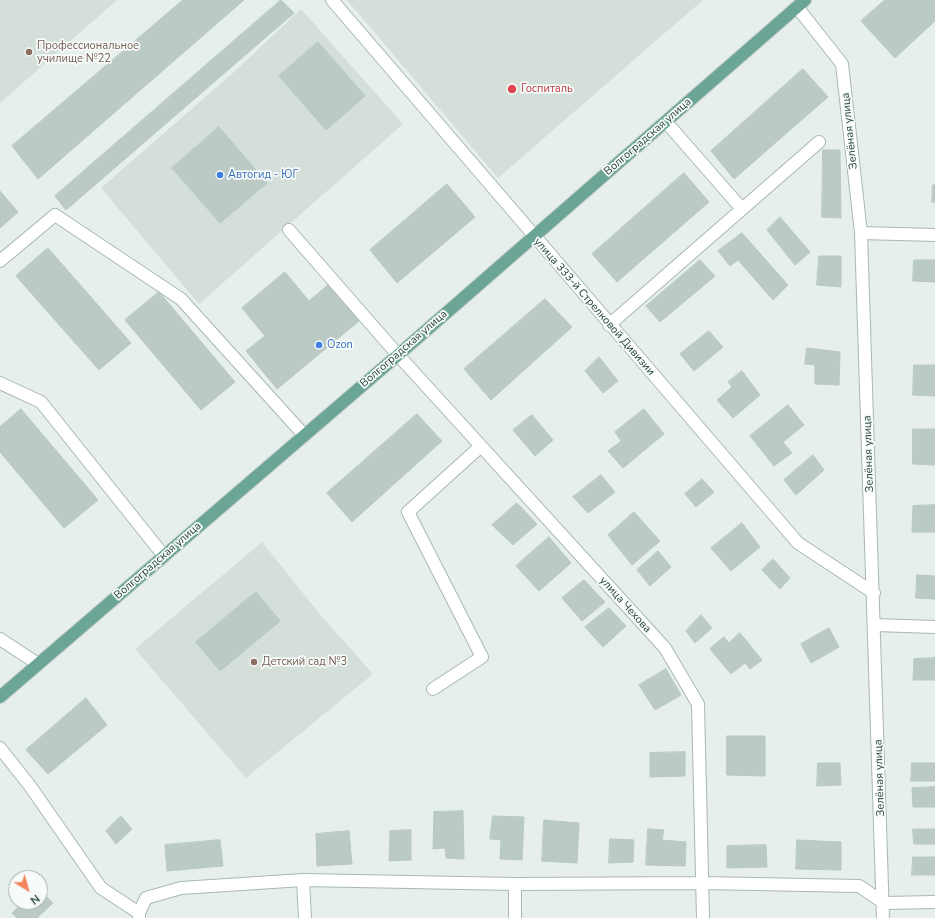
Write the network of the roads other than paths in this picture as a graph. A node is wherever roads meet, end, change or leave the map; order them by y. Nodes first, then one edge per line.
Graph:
1 (332, 0) edge
2 (801, 4) edge
3 (666, 122) junction
4 (819, 142) dead end
5 (742, 208) junction
6 (289, 230) dead end
7 (861, 233) junction
8 (935, 235) edge
9 (533, 237) junction
10 (0, 261) edge
11 (609, 325) junction
12 (398, 355) junction
13 (0, 383) edge
14 (304, 435) junction
15 (480, 446) junction
16 (164, 556) junction
17 (874, 593) junction
18 (875, 625) junction
19 (935, 627) edge
20 (0, 639) edge
21 (38, 664) junction
22 (434, 689) dead end
23 (0, 697) edge
24 (0, 748) edge
25 (304, 880) junction
26 (703, 883) junction
27 (516, 884) junction
28 (935, 902) edge
29 (884, 903) junction
30 (139, 916) edge
31 (305, 918) edge
32 (515, 918) edge
33 (703, 918) edge
34 (883, 918) edge

1 - 9 street, улица 333-й Стрелковой Дивизии
2 - 3 main road, Волгоградская улица
2 - 7 street, Зелёная улица
3 - 5 street
3 - 9 main road, Волгоградская улица
4 - 5 street
5 - 11 street
6 - 12 street, улица Чехова
7 - 8 street
7 - 17 street, Зелёная улица
9 - 11 street, улица 333-й Стрелковой Дивизии
9 - 12 main road, Волгоградская улица
10 - 14 street
11 - 17 street, улица 333-й Стрелковой Дивизии
12 - 14 main road, Волгоградская улица
12 - 15 street, улица Чехова
13 - 16 street
14 - 16 main road, Волгоградская улица
15 - 22 street
15 - 26 street, улица Чехова
16 - 21 main road, Волгоградская улица
17 - 18 street, Зелёная улица
18 - 19 street
18 - 29 street, Зелёная улица
20 - 21 street
21 - 23 main road, Волгоградская улица
24 - 30 street
25 - 27 street
25 - 30 street
25 - 31 street
26 - 27 street
26 - 29 street
26 - 33 street, улица Чехова
27 - 32 street
28 - 29 street
29 - 34 street, Зелёная улица

